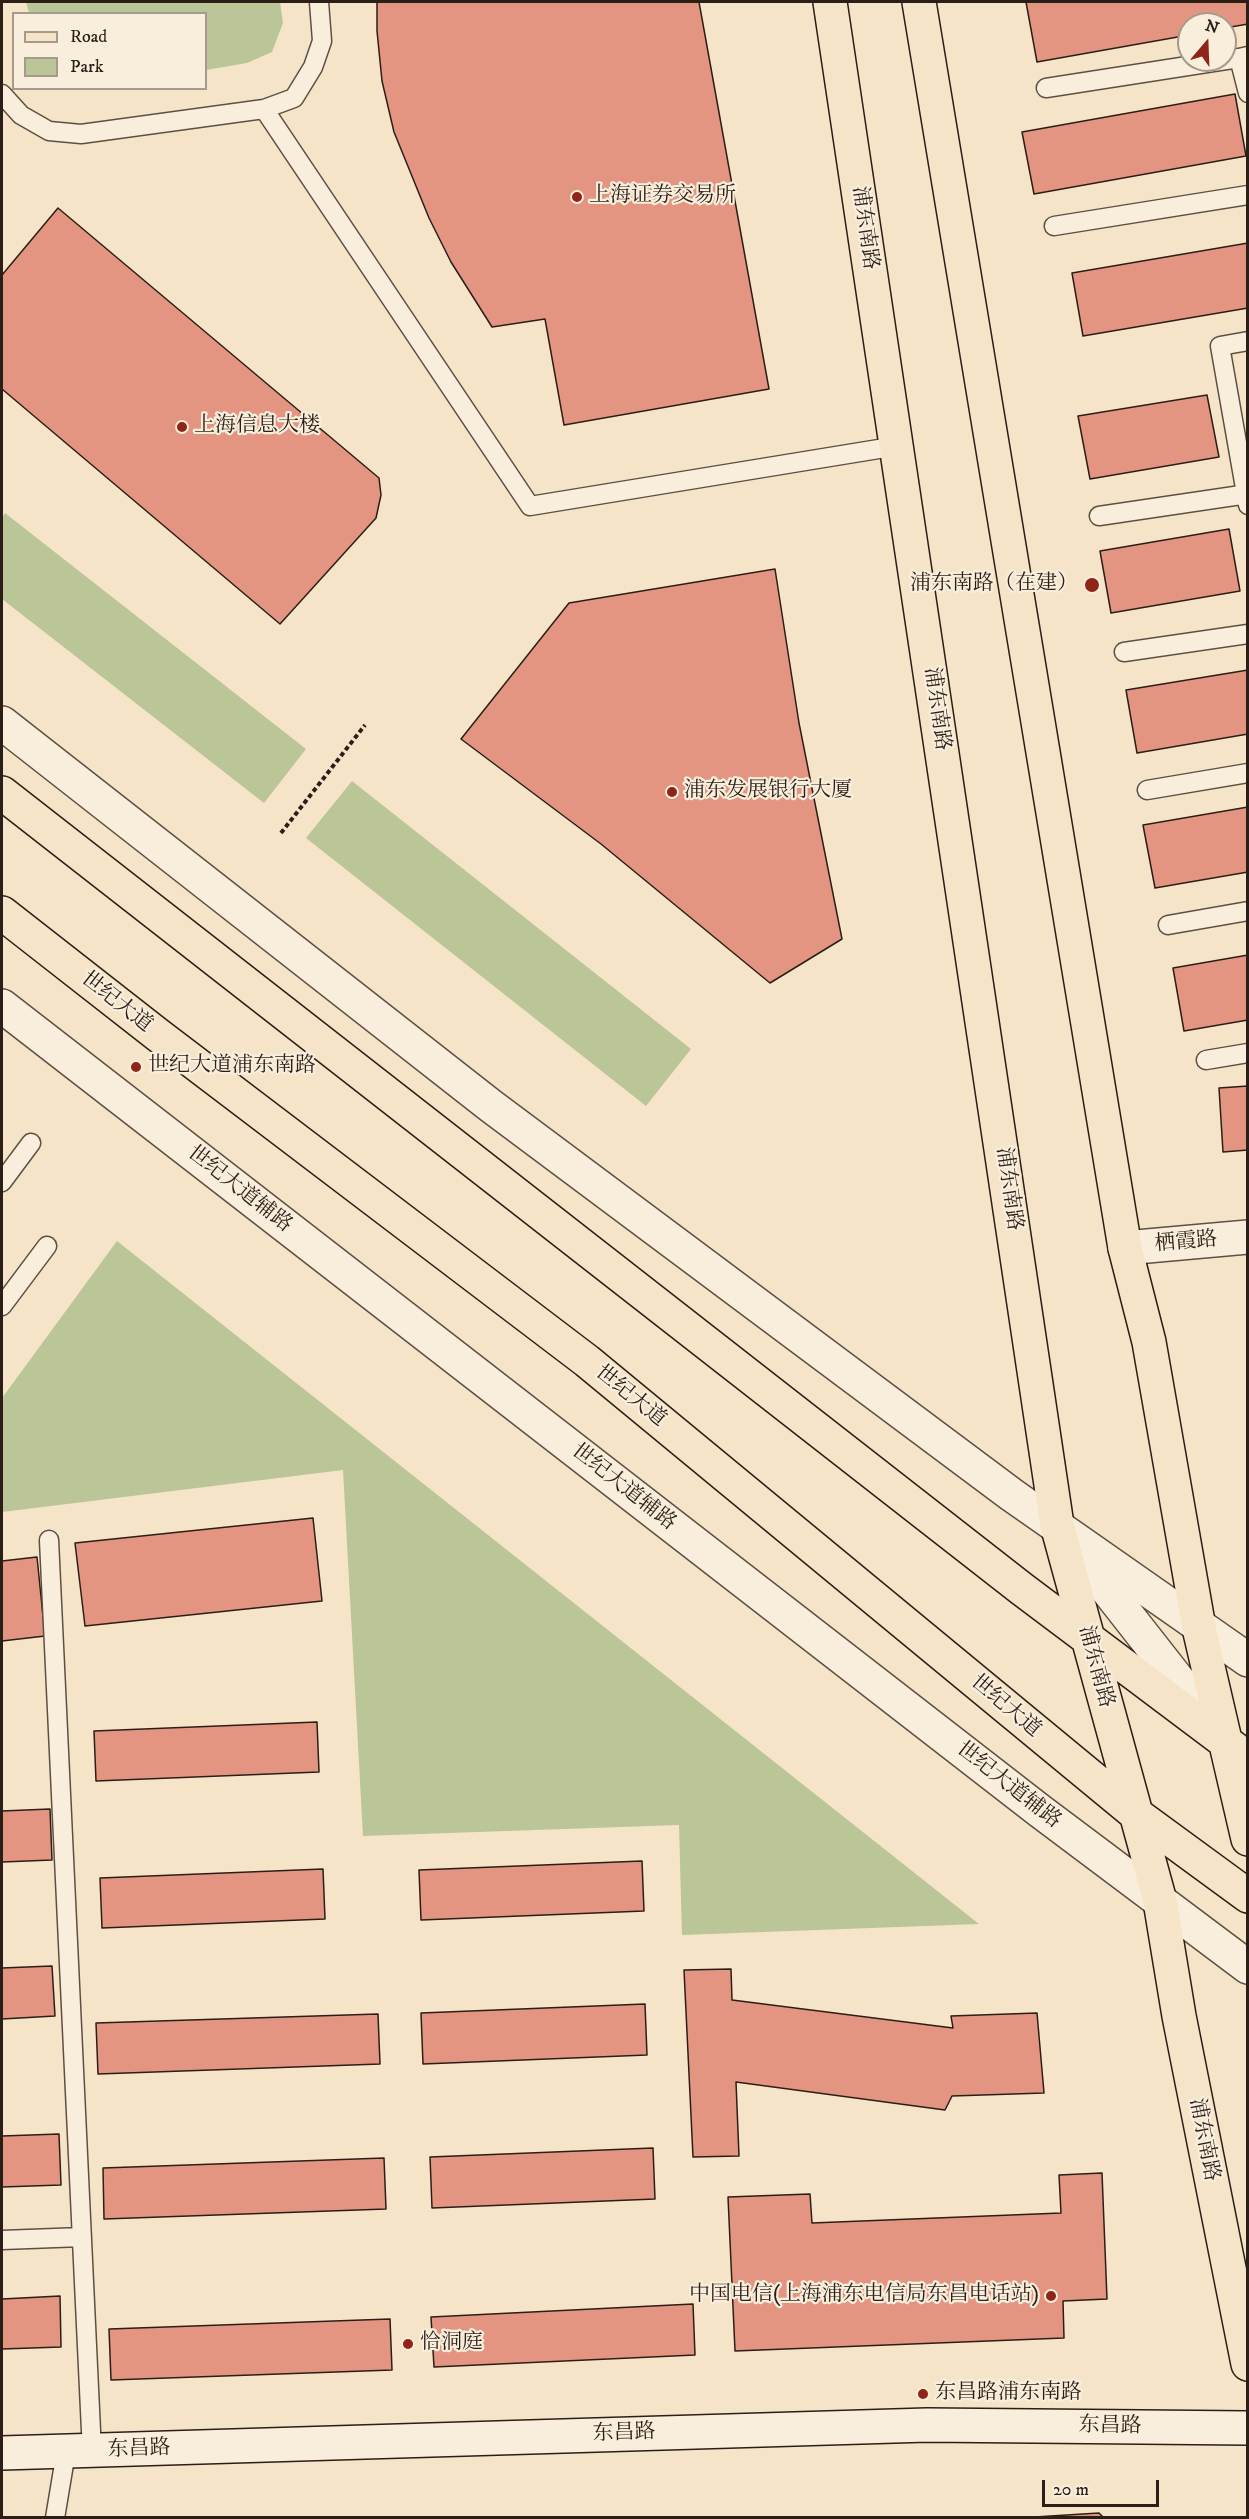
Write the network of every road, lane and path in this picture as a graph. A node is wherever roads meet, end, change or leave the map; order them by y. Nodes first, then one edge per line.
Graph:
1 (319, 2) edge
2 (830, 2) edge
3 (919, 2) edge
4 (1244, 57) edge
5 (1046, 88) dead end
6 (1248, 93) edge
7 (2, 94) edge
8 (264, 109) junction
9 (1248, 195) edge
10 (1054, 226) dead end
11 (1248, 341) edge
12 (897, 446) junction
13 (1247, 498) edge
14 (1099, 516) dead end
15 (1248, 634) edge
16 (1124, 652) dead end
17 (2, 723) edge
18 (366, 725) dead end
19 (1248, 773) edge
20 (1147, 790) dead end
21 (2, 793) edge
22 (281, 833) dead end
23 (1248, 911) edge
24 (2, 913) edge
25 (1168, 925) dead end
26 (2, 1006) edge
27 (1248, 1053) edge
28 (1206, 1060) dead end
29 (31, 1143) dead end
30 (2, 1182) edge
31 (1248, 1237) edge
32 (47, 1246) dead end
33 (1125, 1248) junction
34 (2, 1306) edge
35 (1057, 1525) junction
36 (48, 1540) dead end
37 (1199, 1628) junction
38 (1087, 1638) junction
39 (1248, 1660) edge
40 (1237, 1751) edge
41 (1136, 1814) junction
42 (1248, 1839) edge
43 (1248, 1896) edge
44 (1160, 1901) junction
45 (1248, 1967) edge
46 (82, 2237) junction
47 (2, 2240) edge
48 (1248, 2364) edge
49 (1248, 2428) edge
50 (79, 2452) junction
51 (2, 2453) edge
52 (55, 2517) edge

1 - 8 lane
2 - 12 main road, 浦东南路
3 - 33 main road
4 - 5 lane
4 - 6 lane
7 - 8 lane
8 - 12 lane
9 - 10 lane
11 - 13 lane
12 - 35 main road, 浦东南路
13 - 14 lane
15 - 16 lane
17 - 35 street
18 - 22 path
19 - 20 lane
21 - 38 main road
23 - 25 lane
24 - 41 main road, 世纪大道
26 - 44 street, 世纪大道辅路
27 - 28 lane
29 - 30 lane
31 - 33 street, 栖霞路
32 - 34 lane
33 - 37 main road
35 - 37 street
35 - 38 main road, 浦东南路
35 - 40 street
36 - 46 lane
37 - 39 street
37 - 40 main road
38 - 40 main road
38 - 41 main road, 浦东南路
40 - 42 main road
41 - 43 main road, 世纪大道
41 - 44 main road, 浦东南路
44 - 45 street, 世纪大道辅路
44 - 48 main road, 浦东南路
46 - 47 lane
46 - 50 lane
49 - 50 street, 东昌路
50 - 51 street, 东昌路
50 - 52 lane

